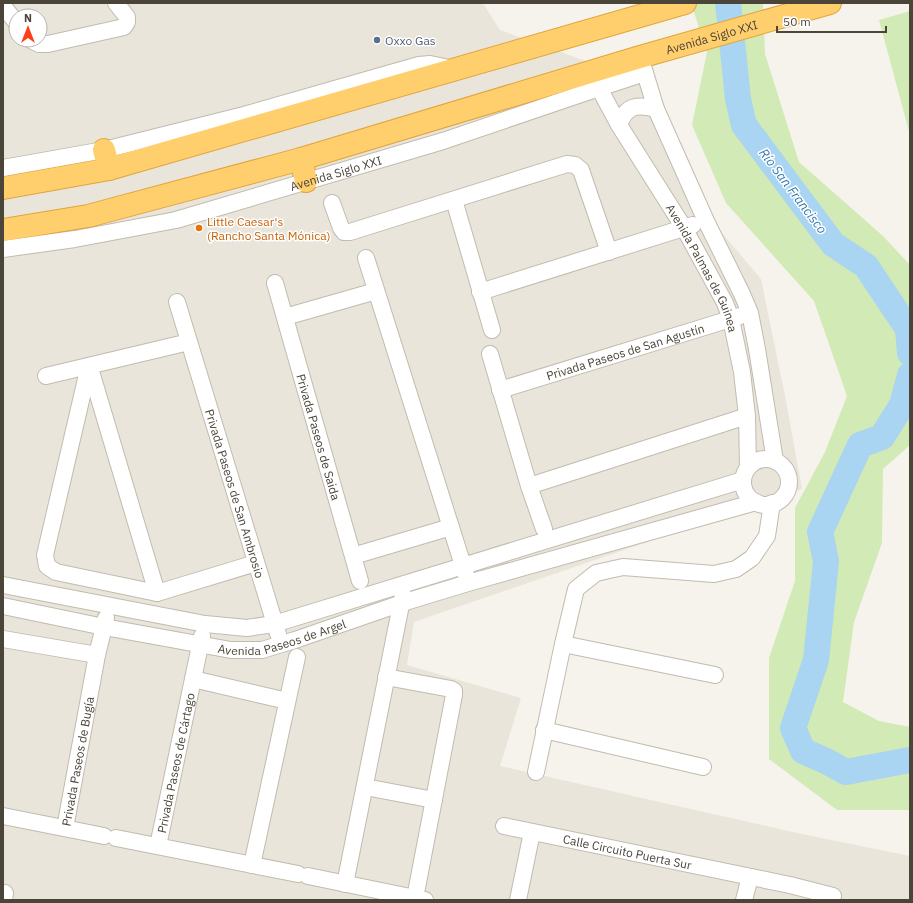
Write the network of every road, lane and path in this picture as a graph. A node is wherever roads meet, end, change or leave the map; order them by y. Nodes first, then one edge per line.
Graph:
1 (116, 3) edge
2 (685, 3) edge
3 (830, 3) edge
4 (48, 44) edge
5 (642, 65) junction
6 (598, 88) junction
7 (656, 109) junction
8 (619, 125) junction
9 (106, 160) junction
10 (301, 160) junction
11 (3, 168) edge
12 (306, 181) junction
13 (3, 188) edge
14 (454, 200) junction
15 (332, 203) dead end
16 (706, 221) junction
17 (684, 228) junction
18 (3, 230) edge
19 (3, 249) edge
20 (609, 252) junction
21 (366, 258) dead end
22 (275, 283) dead end
23 (376, 291) junction
24 (480, 292) junction
25 (177, 302) dead end
26 (750, 313) junction
27 (285, 317) junction
28 (731, 319) junction
29 (492, 330) dead end
30 (189, 342) junction
31 (490, 354) dead end
32 (89, 366) junction
33 (46, 376) dead end
34 (500, 390) junction
35 (747, 416) junction
36 (775, 461) junction
37 (746, 474) junction
38 (529, 486) junction
39 (764, 503) junction
40 (450, 527) junction
41 (546, 534) junction
42 (353, 556) junction
43 (256, 563) junction
44 (463, 565) junction
45 (360, 581) dead end
46 (468, 583) junction
47 (3, 584) edge
48 (404, 584) junction
49 (157, 593) junction
50 (402, 603) junction
51 (3, 606) edge
52 (108, 606) junction
53 (205, 624) junction
54 (274, 624) junction
55 (104, 627) junction
56 (3, 639) edge
57 (281, 644) junction
58 (563, 644) junction
59 (201, 645) junction
60 (98, 655) junction
61 (297, 657) dead end
62 (715, 676) dead end
63 (386, 677) junction
64 (193, 679) junction
65 (288, 702) junction
66 (544, 730) junction
67 (703, 767) dead end
68 (536, 772) dead end
69 (364, 787) junction
70 (434, 800) junction
71 (3, 816) edge
72 (504, 826) dead end
73 (65, 828) junction
74 (532, 832) junction
75 (158, 846) junction
76 (252, 865) junction
77 (750, 877) junction
78 (345, 884) junction
79 (789, 893) edge
80 (833, 896) dead end
81 (420, 899) edge
82 (518, 900) edge
83 (744, 900) edge

1 - 4 street
2 - 9 highway
3 - 5 highway, Avenida Siglo XXI
5 - 6 street, Avenida Siglo XXI
5 - 7 street, Avenida Palmas de Guinea
5 - 10 highway, Avenida Siglo XXI
6 - 8 street, Avenida Palmas de Guinea
6 - 12 street, Avenida Siglo XXI
7 - 8 street
7 - 16 street, Avenida Palmas de Guinea
8 - 17 street, Avenida Palmas de Guinea
9 - 11 street
9 - 13 highway
10 - 12 highway
10 - 18 highway, Avenida Siglo XXI
12 - 19 street, Avenida Siglo XXI
14 - 15 street
14 - 20 street
14 - 24 street
16 - 17 street
16 - 26 street, Avenida Palmas de Guinea
17 - 20 street
17 - 28 street, Avenida Palmas de Guinea
20 - 24 street
21 - 23 street
22 - 27 street, Privada Paseos de Saida
23 - 27 street
23 - 40 street
24 - 29 street
25 - 30 street, Privada Paseos de San Ambrosio
26 - 28 street, Privada Paseos de San Agustín
26 - 36 street, Avenida Palmas de Guinea
27 - 42 street, Privada Paseos de Saida
28 - 34 street, Privada Paseos de San Agustín
28 - 35 street, Avenida Palmas de Guinea
30 - 32 street
30 - 43 street, Privada Paseos de San Ambrosio
31 - 34 street
32 - 33 street
32 - 49 street
32 - 49 street
34 - 38 street
35 - 37 street, Avenida Palmas de Guinea
35 - 38 street
36 - 37 street
36 - 39 street
37 - 39 street
37 - 41 street
38 - 41 street
39 - 46 street, Avenida Paseos de Argel
39 - 58 street
40 - 42 street
40 - 44 street
41 - 44 street, Avenida Paseos de Argel
42 - 45 street, Privada Paseos de Saida
43 - 49 street
43 - 54 street, Privada Paseos de San Ambrosio
44 - 46 street
44 - 48 street, Avenida Paseos de Argel
46 - 50 street, Avenida Paseos de Argel
47 - 52 street, Avenida Paseos de Argel
48 - 50 street
48 - 54 street, Avenida Paseos de Argel
50 - 57 street, Avenida Paseos de Argel
50 - 63 street
51 - 55 street, Avenida Paseos de Argel
52 - 53 street, Avenida Paseos de Argel
52 - 55 street, Privada Paseos de Bugía
53 - 54 street, Avenida Paseos de Argel
53 - 59 street, Privada Paseos de Cártago
54 - 57 street, Privada Paseos de San Ambrosio
55 - 59 street, Avenida Paseos de Argel
55 - 60 street, Privada Paseos de Bugía
56 - 60 street
57 - 59 street, Avenida Paseos de Argel
58 - 62 street
58 - 66 street
59 - 64 street, Privada Paseos de Cártago
60 - 73 street, Privada Paseos de Bugía
61 - 65 street
63 - 69 street
63 - 70 street
64 - 65 street, Privada Paseos de Cártago
64 - 75 street, Privada Paseos de Cártago
65 - 76 street
66 - 67 street
66 - 68 street
69 - 70 street
69 - 78 street
70 - 81 street
71 - 73 street, Privada Paseos de Bugía
72 - 74 street, Calle Circuito Puerta Sur
73 - 75 street, Privada Paseos de Cártago
74 - 77 street, Calle Circuito Puerta Sur
74 - 82 street
75 - 76 street, Privada Paseos de Cártago
76 - 78 street, Privada Paseos de Cártago
77 - 79 street, Calle Circuito Puerta Sur
77 - 83 street
78 - 81 street, Privada Paseos de Cártago
79 - 80 street, Calle Circuito Puerta Sur

